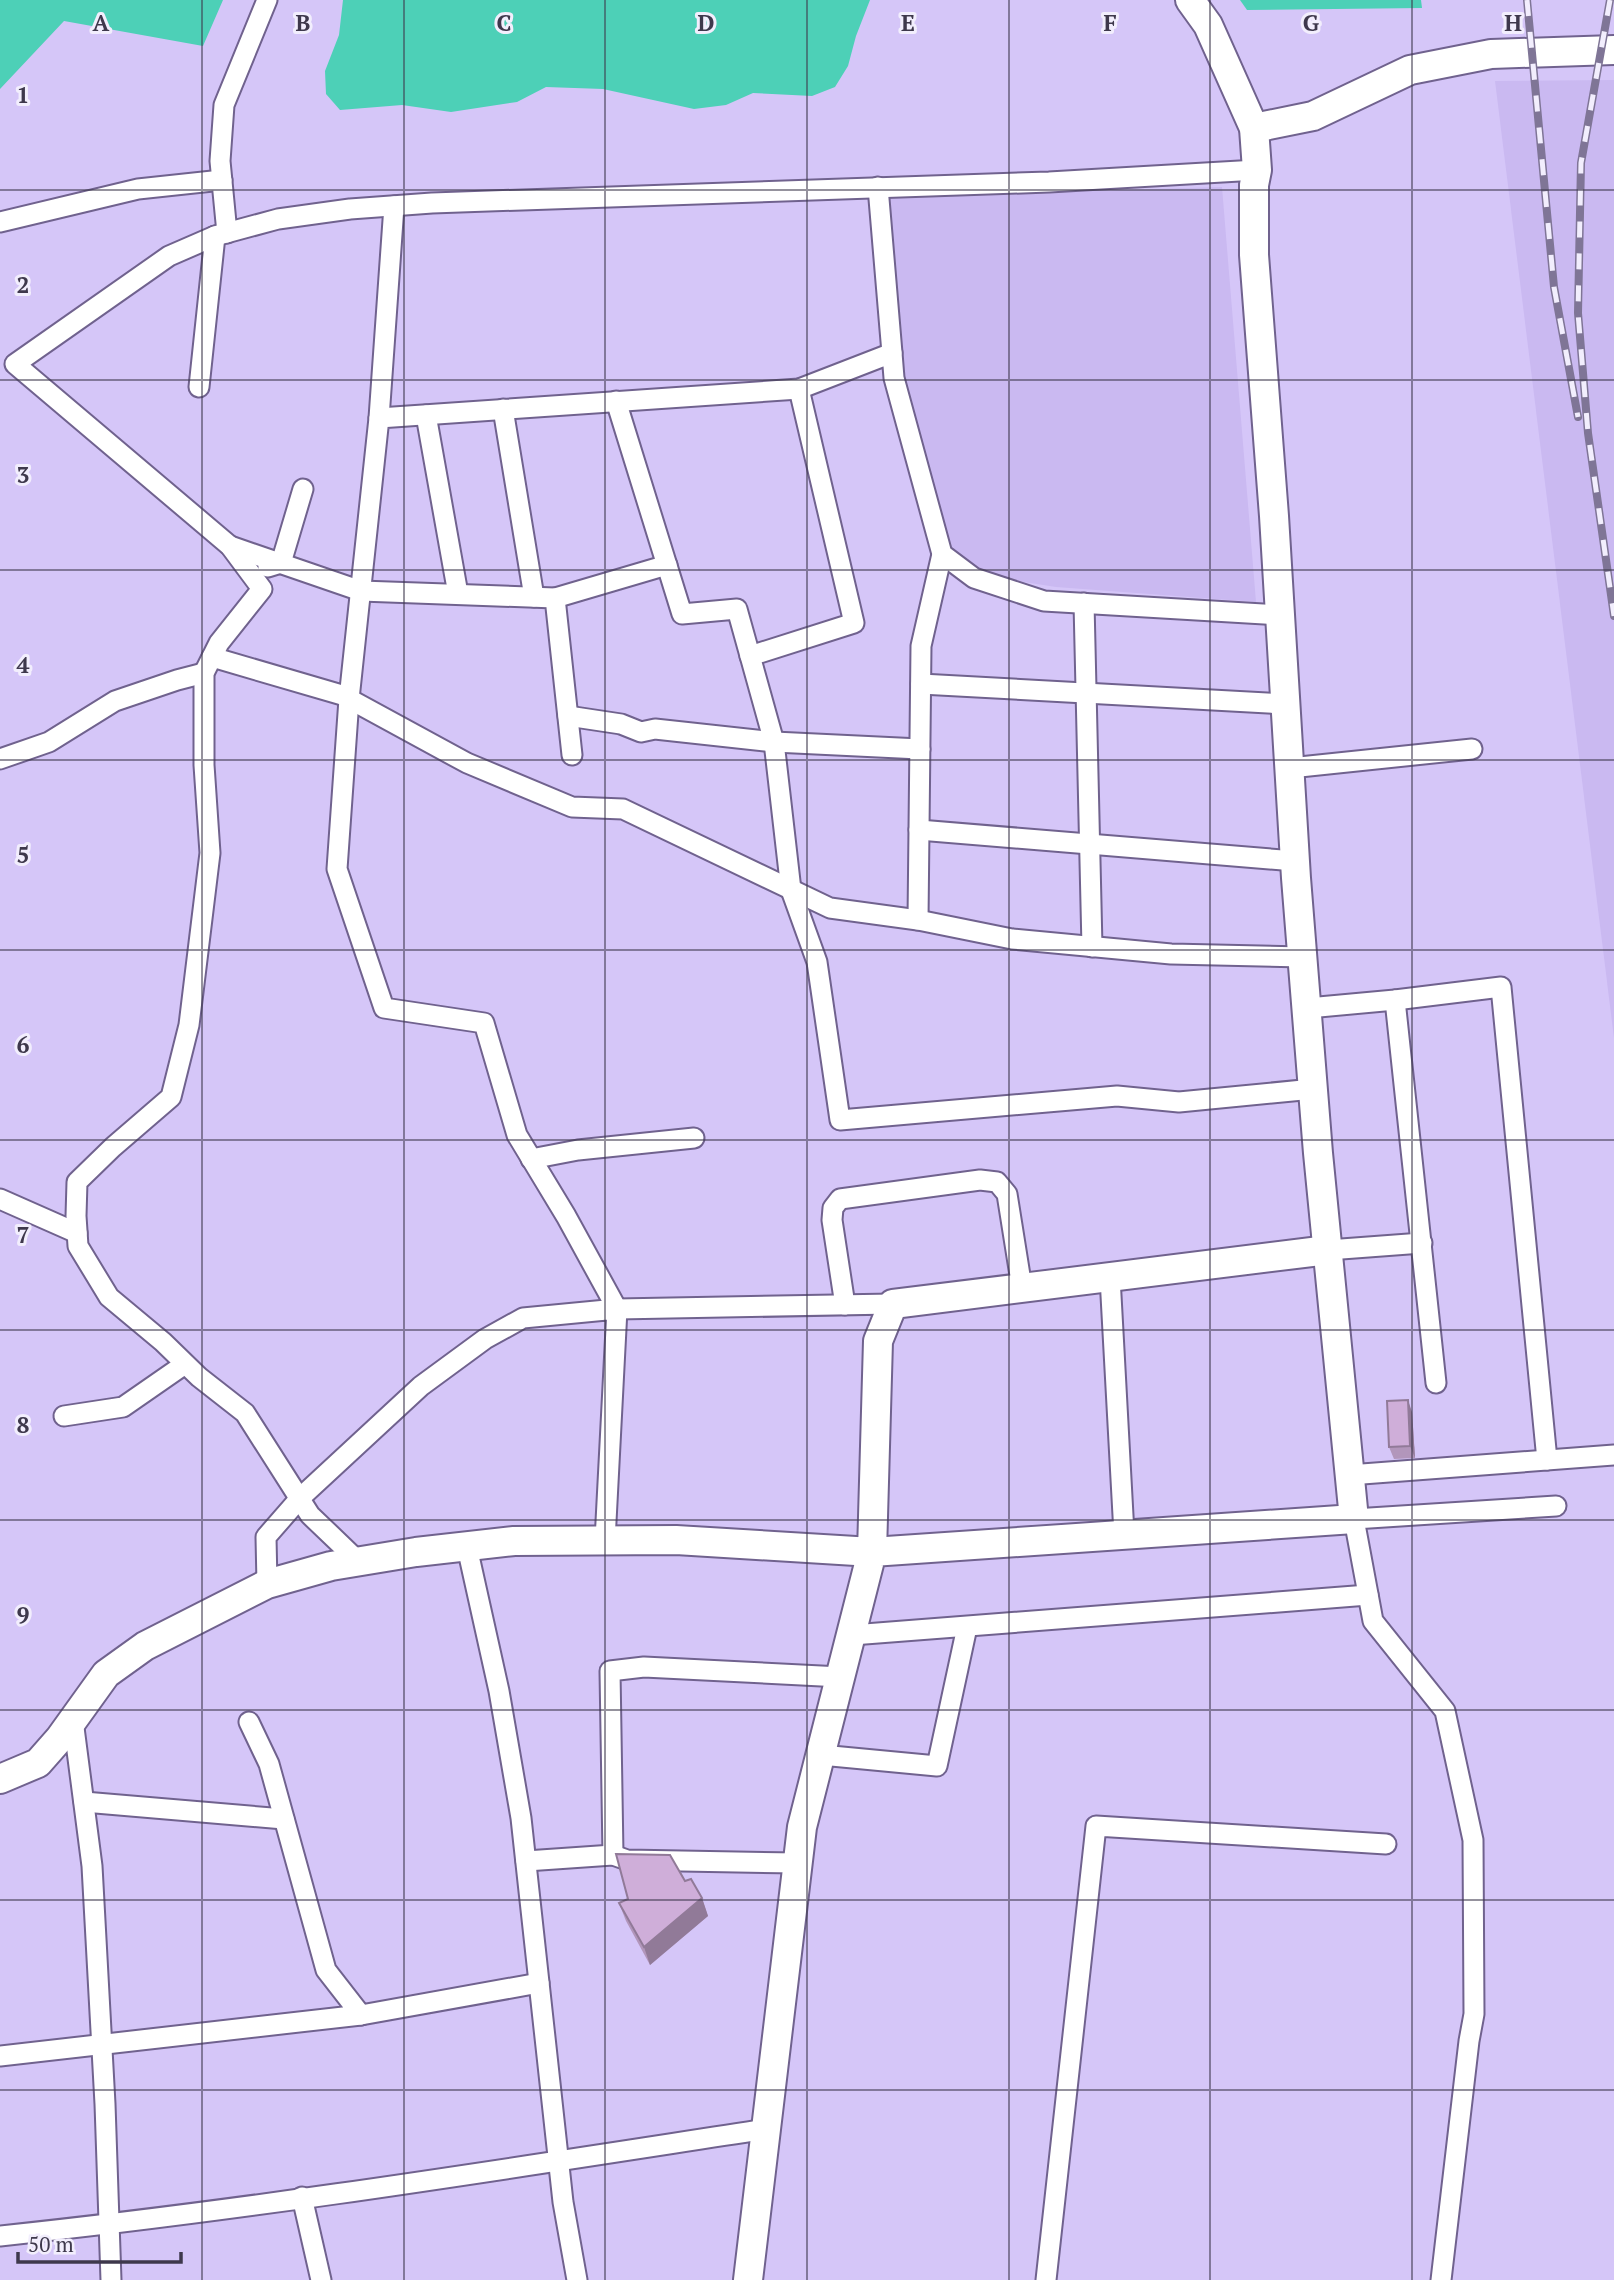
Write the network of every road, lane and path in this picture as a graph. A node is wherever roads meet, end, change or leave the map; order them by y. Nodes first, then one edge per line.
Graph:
1 (267, 0) edge
2 (1190, 0) edge
3 (1614, 50) edge
4 (1254, 128) junction
5 (1257, 170) junction
6 (222, 180) junction
7 (878, 187) junction
8 (394, 206) junction
9 (0, 222) edge
10 (221, 235) junction
11 (892, 353) junction
12 (7, 360) edge
13 (199, 387) dead end
14 (799, 389) junction
15 (616, 401) junction
16 (503, 409) junction
17 (426, 415) junction
18 (379, 418) junction
19 (303, 489) dead end
20 (230, 545) junction
21 (942, 554) junction
22 (281, 563) junction
23 (667, 565) junction
24 (251, 573) junction
25 (361, 591) junction
26 (458, 594) junction
27 (534, 597) junction
28 (555, 598) junction
29 (1084, 604) junction
30 (1280, 615) junction
31 (750, 656) junction
32 (208, 665) junction
33 (920, 684) junction
34 (1086, 693) junction
35 (349, 699) junction
36 (1286, 704) junction
37 (568, 716) junction
38 (774, 742) junction
39 (920, 749) junction
40 (1472, 750) dead end
41 (572, 755) dead end
42 (0, 759) edge
43 (1290, 768) junction
44 (919, 830) junction
45 (1090, 844) junction
46 (1295, 861) junction
47 (791, 890) junction
48 (918, 920) junction
49 (1092, 947) junction
50 (1303, 957) junction
51 (1395, 1000) junction
52 (1308, 1007) junction
53 (1313, 1089) junction
54 (694, 1138) dead end
55 (531, 1159) junction
56 (0, 1199) edge
57 (77, 1233) junction
58 (1422, 1243) junction
59 (1328, 1250) junction
60 (1110, 1277) junction
61 (1022, 1288) junction
62 (893, 1304) junction
63 (845, 1305) junction
64 (617, 1309) junction
65 (185, 1364) junction
66 (1436, 1383) dead end
67 (64, 1416) dead end
68 (1614, 1455) edge
69 (1547, 1460) junction
70 (1349, 1475) junction
71 (300, 1498) junction
72 (1556, 1506) dead end
73 (1354, 1519) junction
74 (1124, 1534) junction
75 (605, 1541) junction
76 (467, 1546) junction
77 (872, 1552) junction
78 (358, 1561) junction
79 (267, 1584) junction
80 (1368, 1595) junction
81 (967, 1627) junction
82 (852, 1636) junction
83 (841, 1677) junction
84 (73, 1720) junction
85 (249, 1722) dead end
86 (821, 1755) junction
87 (0, 1779) edge
88 (84, 1802) junction
89 (284, 1819) junction
90 (1386, 1844) dead end
91 (612, 1855) junction
92 (526, 1861) junction
93 (797, 1863) junction
94 (539, 1983) junction
95 (361, 2015) junction
96 (102, 2045) junction
97 (0, 2056) edge
98 (767, 2129) junction
99 (558, 2161) junction
100 (302, 2197) junction
101 (109, 2225) junction
102 (0, 2236) edge
103 (111, 2280) edge
104 (321, 2280) edge
105 (577, 2280) edge
106 (748, 2280) edge
107 (1046, 2280) edge
108 (1441, 2280) edge

1 - 6 street
2 - 4 street
3 - 4 street
4 - 5 street
5 - 7 street
5 - 30 street
6 - 9 street
6 - 10 street
7 - 8 street
7 - 11 street
8 - 10 street
8 - 18 street
10 - 12 street
10 - 13 street
11 - 14 street
11 - 21 street
12 - 20 street
14 - 15 street
14 - 31 street
15 - 16 street
15 - 23 street
16 - 17 street
16 - 27 street
17 - 18 street
17 - 26 street
18 - 25 street
19 - 22 street
20 - 22 street
20 - 24 street
21 - 29 street
21 - 33 street
22 - 24 street
22 - 25 street
23 - 28 street
23 - 31 street
24 - 32 street
25 - 26 street
25 - 35 street
26 - 27 street
27 - 28 street
28 - 37 street
29 - 30 street
29 - 34 street
30 - 36 street
31 - 38 street
32 - 35 street
32 - 42 street
32 - 57 street
33 - 34 street
33 - 39 street
34 - 36 street
34 - 45 street
35 - 47 street
35 - 55 street
36 - 43 street
37 - 38 street
37 - 41 street
38 - 39 street
38 - 47 street
39 - 44 street
40 - 43 street
43 - 46 street
44 - 45 street
44 - 48 street
45 - 46 street
45 - 49 street
46 - 50 street
47 - 48 street
47 - 53 street
48 - 49 street
49 - 50 street
50 - 52 street
51 - 52 street
51 - 58 street
51 - 69 street
52 - 53 street
53 - 59 street
54 - 55 street
55 - 64 street
56 - 57 street
57 - 65 street
58 - 59 street
58 - 66 street
59 - 60 street
59 - 70 street
60 - 61 street
60 - 74 street
61 - 62 street
61 - 63 street
62 - 63 street
62 - 77 street
63 - 64 street
64 - 71 street
64 - 75 street
65 - 67 street
65 - 71 street
68 - 69 street
69 - 70 street
70 - 73 street
71 - 78 street
71 - 79 street
72 - 73 street
73 - 74 street
73 - 80 street
74 - 77 street
75 - 76 street
75 - 77 street
76 - 78 street
76 - 92 street
77 - 82 street
78 - 79 street
79 - 84 street
80 - 81 street
80 - 108 street
81 - 82 street
81 - 86 street
82 - 83 street
83 - 86 street
83 - 91 street
84 - 87 street
84 - 88 street
85 - 89 street
86 - 93 street
88 - 89 street
88 - 96 street
89 - 95 street
90 - 107 street
91 - 92 street
91 - 93 street
92 - 94 street
93 - 98 street
94 - 95 street
94 - 99 street
95 - 96 street
96 - 97 street
96 - 101 street
98 - 99 street
98 - 106 street
99 - 100 street
99 - 105 street
100 - 101 street
100 - 104 street
101 - 102 street
101 - 103 street

